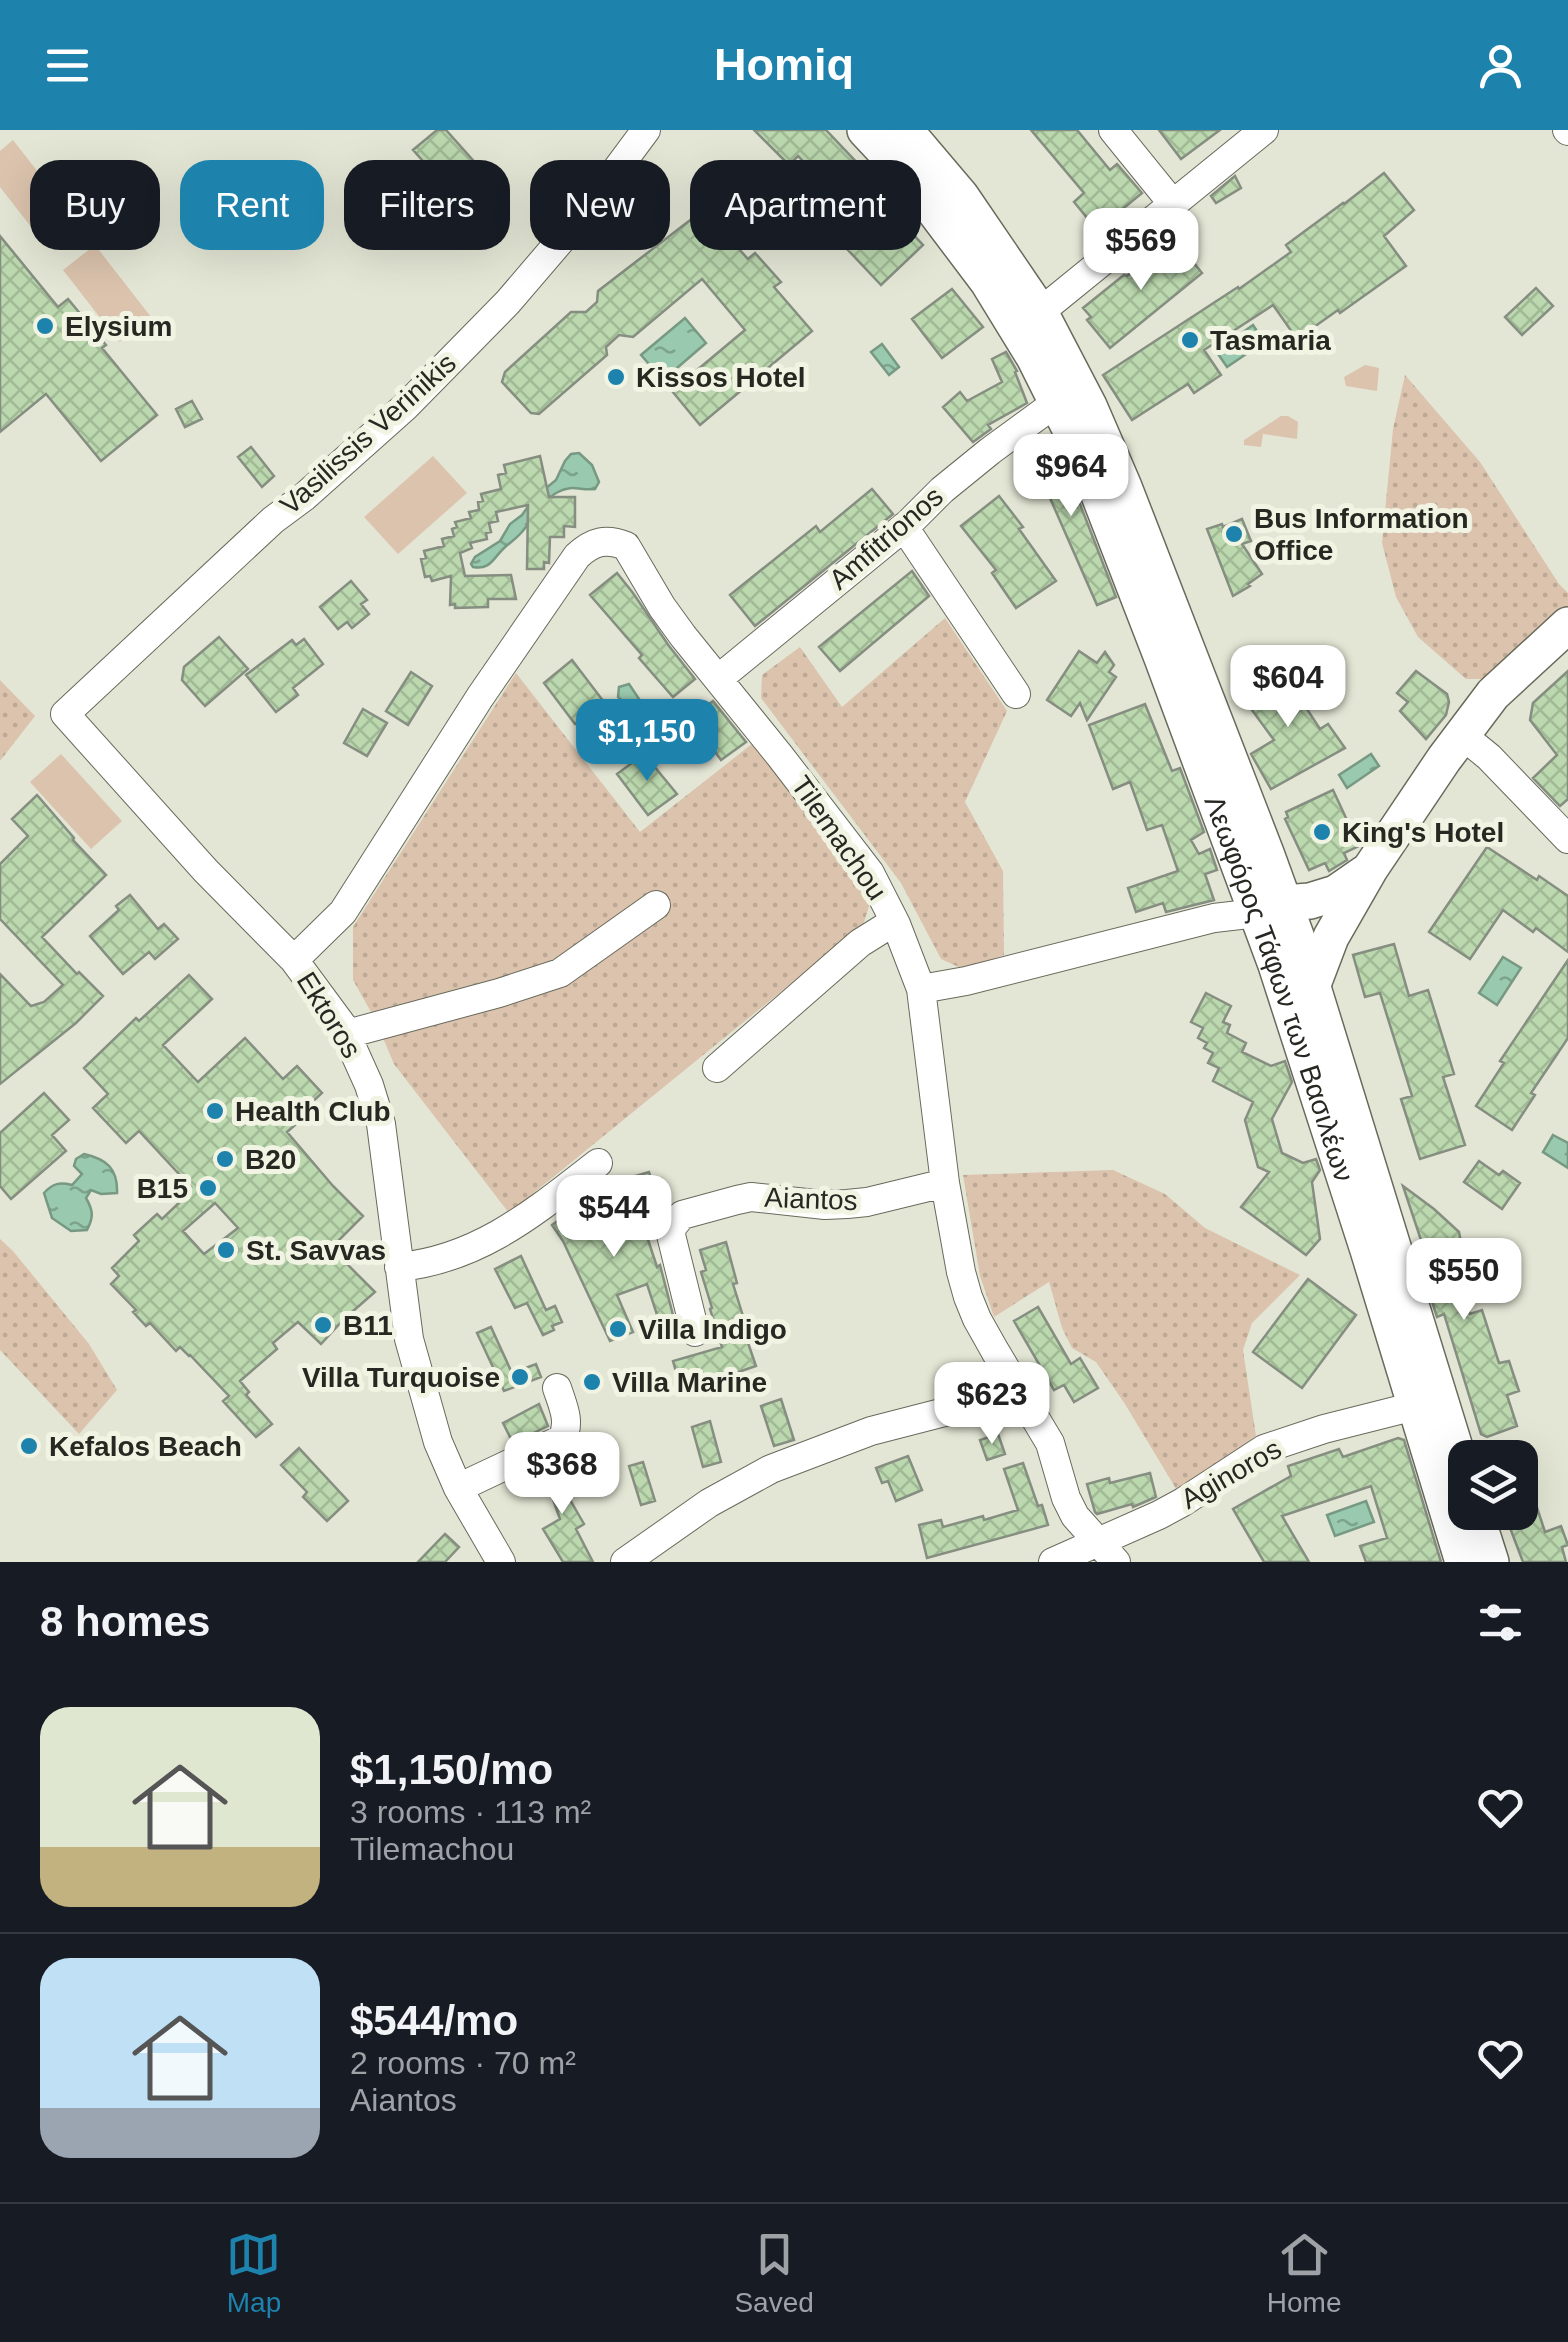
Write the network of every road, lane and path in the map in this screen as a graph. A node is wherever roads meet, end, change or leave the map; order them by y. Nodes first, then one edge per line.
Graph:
1 (646, 130) edge
2 (864, 130) edge
3 (905, 130) edge
4 (1113, 130) edge
5 (1264, 130) edge
6 (1173, 204) junction
7 (1040, 312) junction
8 (1057, 402) junction
9 (904, 527) junction
10 (1568, 624) edge
11 (718, 679) junction
12 (1016, 694) dead end
13 (65, 714) joint
14 (1462, 735) junction
15 (1568, 838) edge
16 (1370, 869) junction
17 (1352, 902) junction
18 (656, 905) dead end
19 (1276, 912) junction
20 (896, 924) junction
21 (294, 960) junction
22 (1312, 987) junction
23 (921, 989) junction
24 (347, 1034) junction
25 (717, 1068) dead end
26 (598, 1164) dead end
27 (945, 1183) junction
28 (399, 1267) junction
29 (696, 1332) dead end
30 (558, 1388) dead end
31 (1017, 1391) junction
32 (1415, 1406) junction
33 (1453, 1440) edge
34 (458, 1488) junction
35 (1480, 1530) edge
36 (1108, 1552) edge
37 (501, 1562) edge
38 (624, 1562) edge
39 (1053, 1562) edge
40 (1463, 1562) edge
41 (1491, 1562) edge

1 - 13 street, Vasilissis Verinikis
2 - 8 main road, Λεωφόρος Τάφων των Βασιλέων
3 - 7 main road, Λεωφόρος Τάφων των Βασιλέων
4 - 6 street
5 - 6 street
6 - 7 street
7 - 19 main road, Λεωφόρος Τάφων των Βασιλέων
8 - 9 street, Amfitrionos
8 - 19 main road, Λεωφόρος Τάφων των Βασιλέων
9 - 11 street, Amfitrionos
9 - 12 street
10 - 14 main road
11 - 20 street, Tilemachou
11 - 21 street, Tilemachou
13 - 21 street, Ektoros
14 - 15 street
14 - 16 main road
16 - 17 main road
16 - 19 main road
17 - 19 main road
17 - 22 main road
18 - 24 street
19 - 22 main road, Λεωφόρος Τάφων των Βασιλέων
19 - 23 street
19 - 32 main road, Λεωφόρος Τάφων των Βασιλέων
20 - 23 street, Tilemachou
20 - 25 street
21 - 24 street, Ektoros
22 - 33 main road, Λεωφόρος Τάφων των Βασιλέων
23 - 27 street, Tilemachou
24 - 28 street, Ektoros
26 - 28 street
27 - 29 street, Aiantos
27 - 31 street, Tilemachou
28 - 34 street, Ektoros
30 - 34 street
31 - 36 street, Tilemachou
31 - 38 street
32 - 36 street, Aginoros
32 - 40 main road, Λεωφόρος Τάφων των Βασιλέων
34 - 37 street, Ektoros
35 - 41 main road
36 - 39 street, Aginoros

